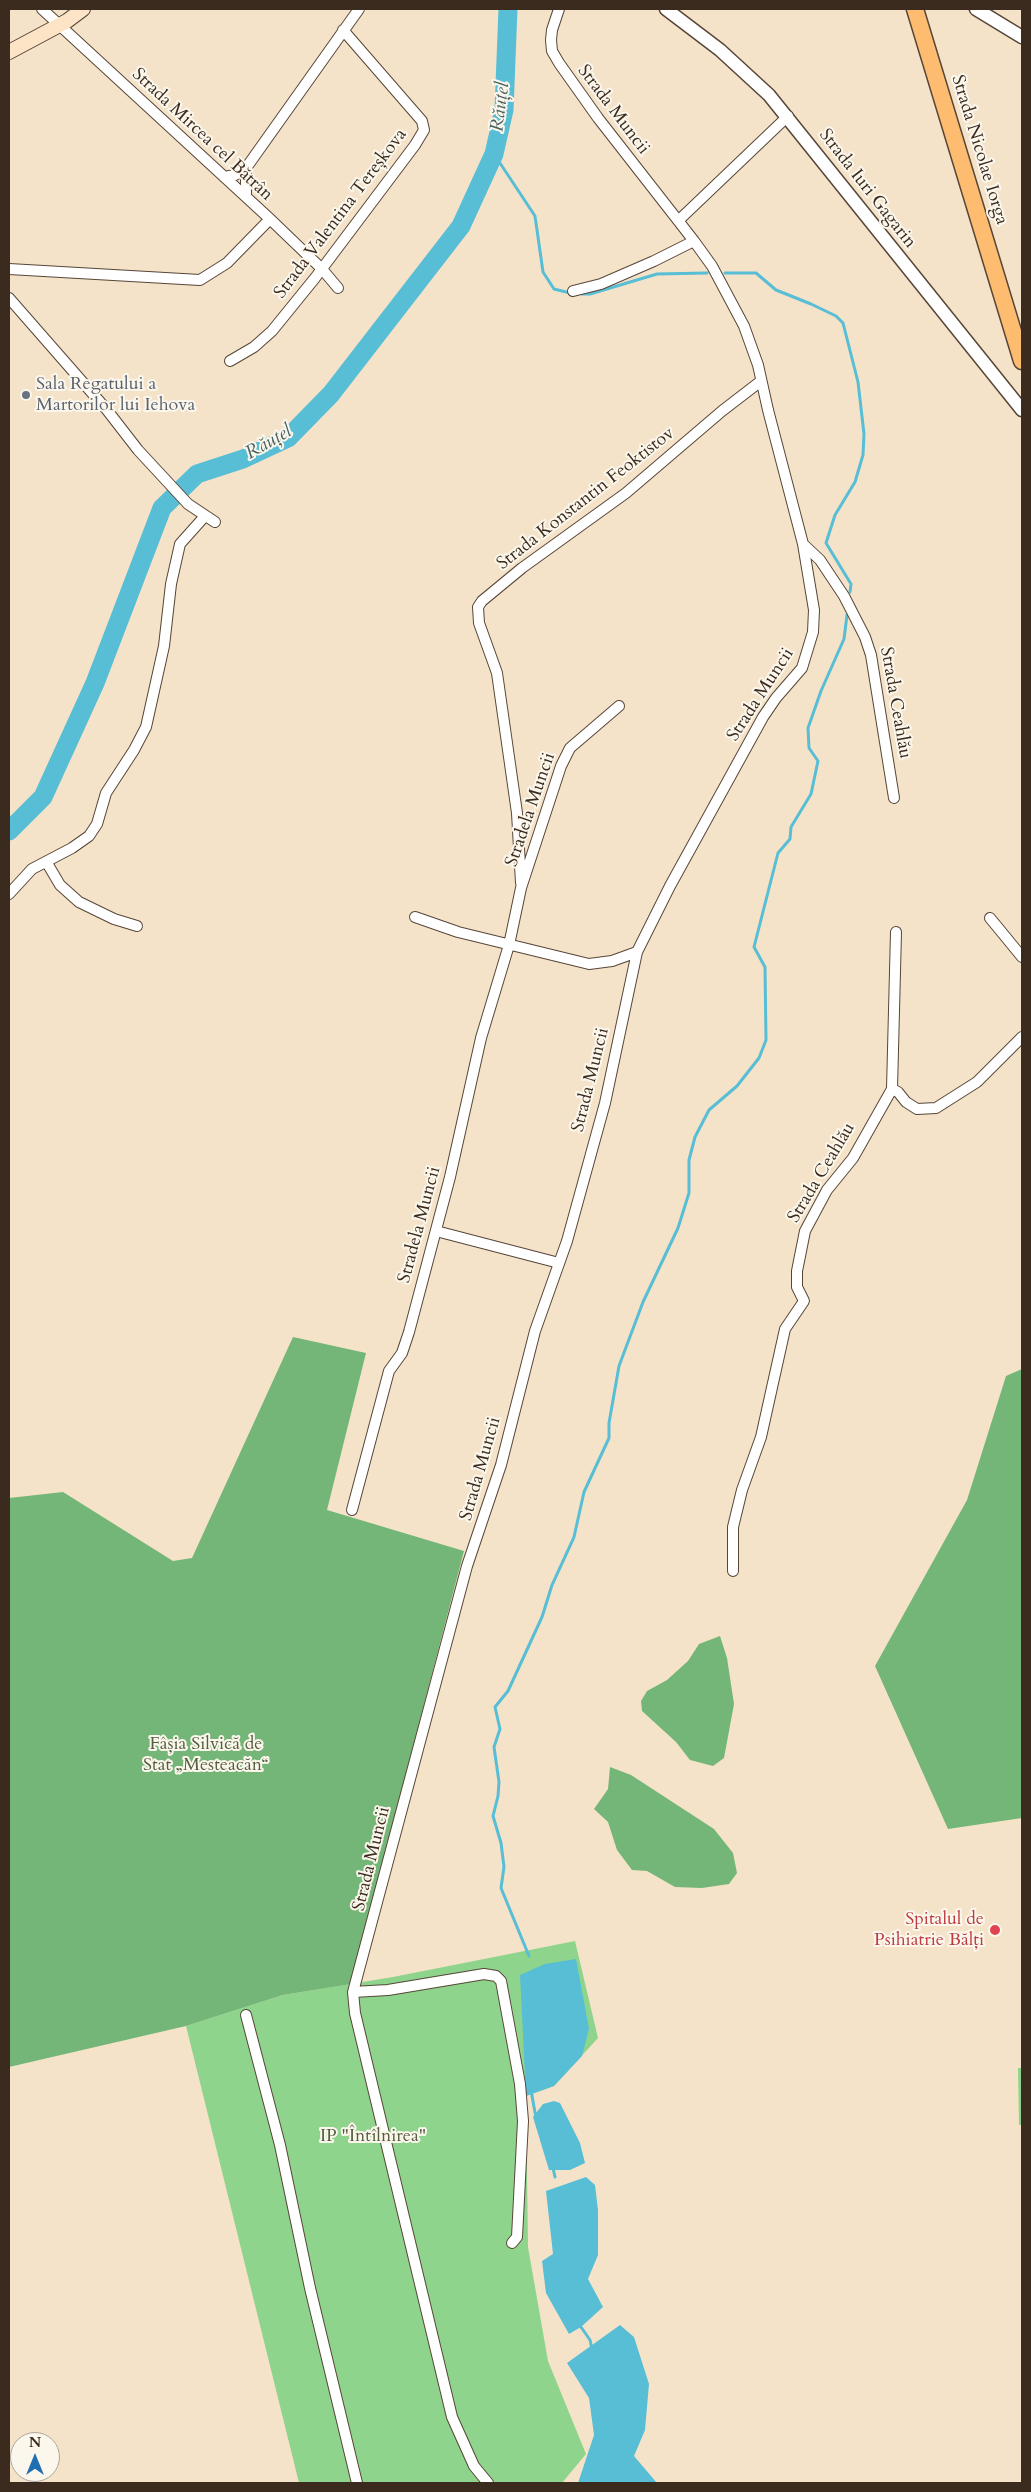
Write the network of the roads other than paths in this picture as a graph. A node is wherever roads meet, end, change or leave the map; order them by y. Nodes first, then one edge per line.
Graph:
1 (42, 9) edge
2 (83, 9) edge
3 (359, 9) edge
4 (559, 9) edge
5 (666, 9) edge
6 (915, 9) edge
7 (976, 9) edge
8 (63, 23) junction
9 (343, 30) junction
10 (1022, 37) edge
11 (9, 52) edge
12 (788, 116) junction
13 (246, 168) junction
14 (224, 177) junction
15 (246, 197) junction
16 (270, 219) junction
17 (679, 220) junction
18 (694, 241) junction
19 (9, 269) edge
20 (322, 269) junction
21 (338, 288) dead end
22 (574, 291) dead end
23 (9, 298) edge
24 (1018, 339) edge
25 (230, 361) dead end
26 (1022, 361) edge
27 (761, 381) junction
28 (1022, 410) edge
29 (205, 516) junction
30 (215, 522) dead end
31 (803, 544) junction
32 (619, 706) dead end
33 (894, 798) dead end
34 (47, 863) junction
35 (521, 888) junction
36 (9, 894) edge
37 (415, 917) dead end
38 (990, 918) dead end
39 (137, 926) dead end
40 (896, 932) dead end
41 (509, 945) junction
42 (637, 952) junction
43 (1022, 957) edge
44 (1022, 1037) edge
45 (892, 1089) junction
46 (436, 1231) junction
47 (559, 1263) junction
48 (352, 1510) dead end
49 (733, 1571) dead end
50 (354, 1992) junction
51 (246, 2015) dead end
52 (512, 2243) dead end
53 (357, 2483) edge
54 (488, 2483) edge

1 - 8 street, Strada Mircea cel Bătrân
2 - 8 main road
3 - 9 street
4 - 17 street, Strada Muncii
5 - 12 street, Strada Iuri Gagarin
6 - 24 main road, Strada Nicolae Iorga
7 - 10 street
8 - 11 main road
8 - 14 street, Strada Mircea cel Bătrân
9 - 13 street
9 - 20 street, Strada Valentina Tereșkova
12 - 17 street
12 - 28 street, Strada Iuri Gagarin
13 - 14 street
13 - 15 street
14 - 15 street, Strada Mircea cel Bătrân
15 - 16 street, Strada Mircea cel Bătrân
16 - 19 street
16 - 20 street, Strada Mircea cel Bătrân
17 - 18 street, Strada Muncii
18 - 22 street
18 - 27 street, Strada Muncii
20 - 21 street, Strada Mircea cel Bătrân
20 - 25 street, Strada Valentina Tereșkova
23 - 29 street
24 - 26 main road, Strada Nicolae Iorga
27 - 31 street, Strada Muncii
27 - 35 street, Strada Konstantin Feoktistov
29 - 30 street
29 - 34 street
31 - 33 street, Strada Ceahlău
31 - 42 street, Strada Muncii
32 - 35 street, Stradela Muncii
34 - 36 street
34 - 39 street
35 - 41 street, Stradela Muncii
37 - 41 street
38 - 43 street
40 - 45 street, Strada Ceahlău
41 - 42 street
41 - 46 street, Stradela Muncii
42 - 47 street, Strada Muncii
44 - 45 street
45 - 49 street, Strada Ceahlău
46 - 47 street
46 - 48 street, Stradela Muncii
47 - 50 street, Strada Muncii
50 - 52 street
50 - 54 street, Strada Muncii
51 - 53 street

